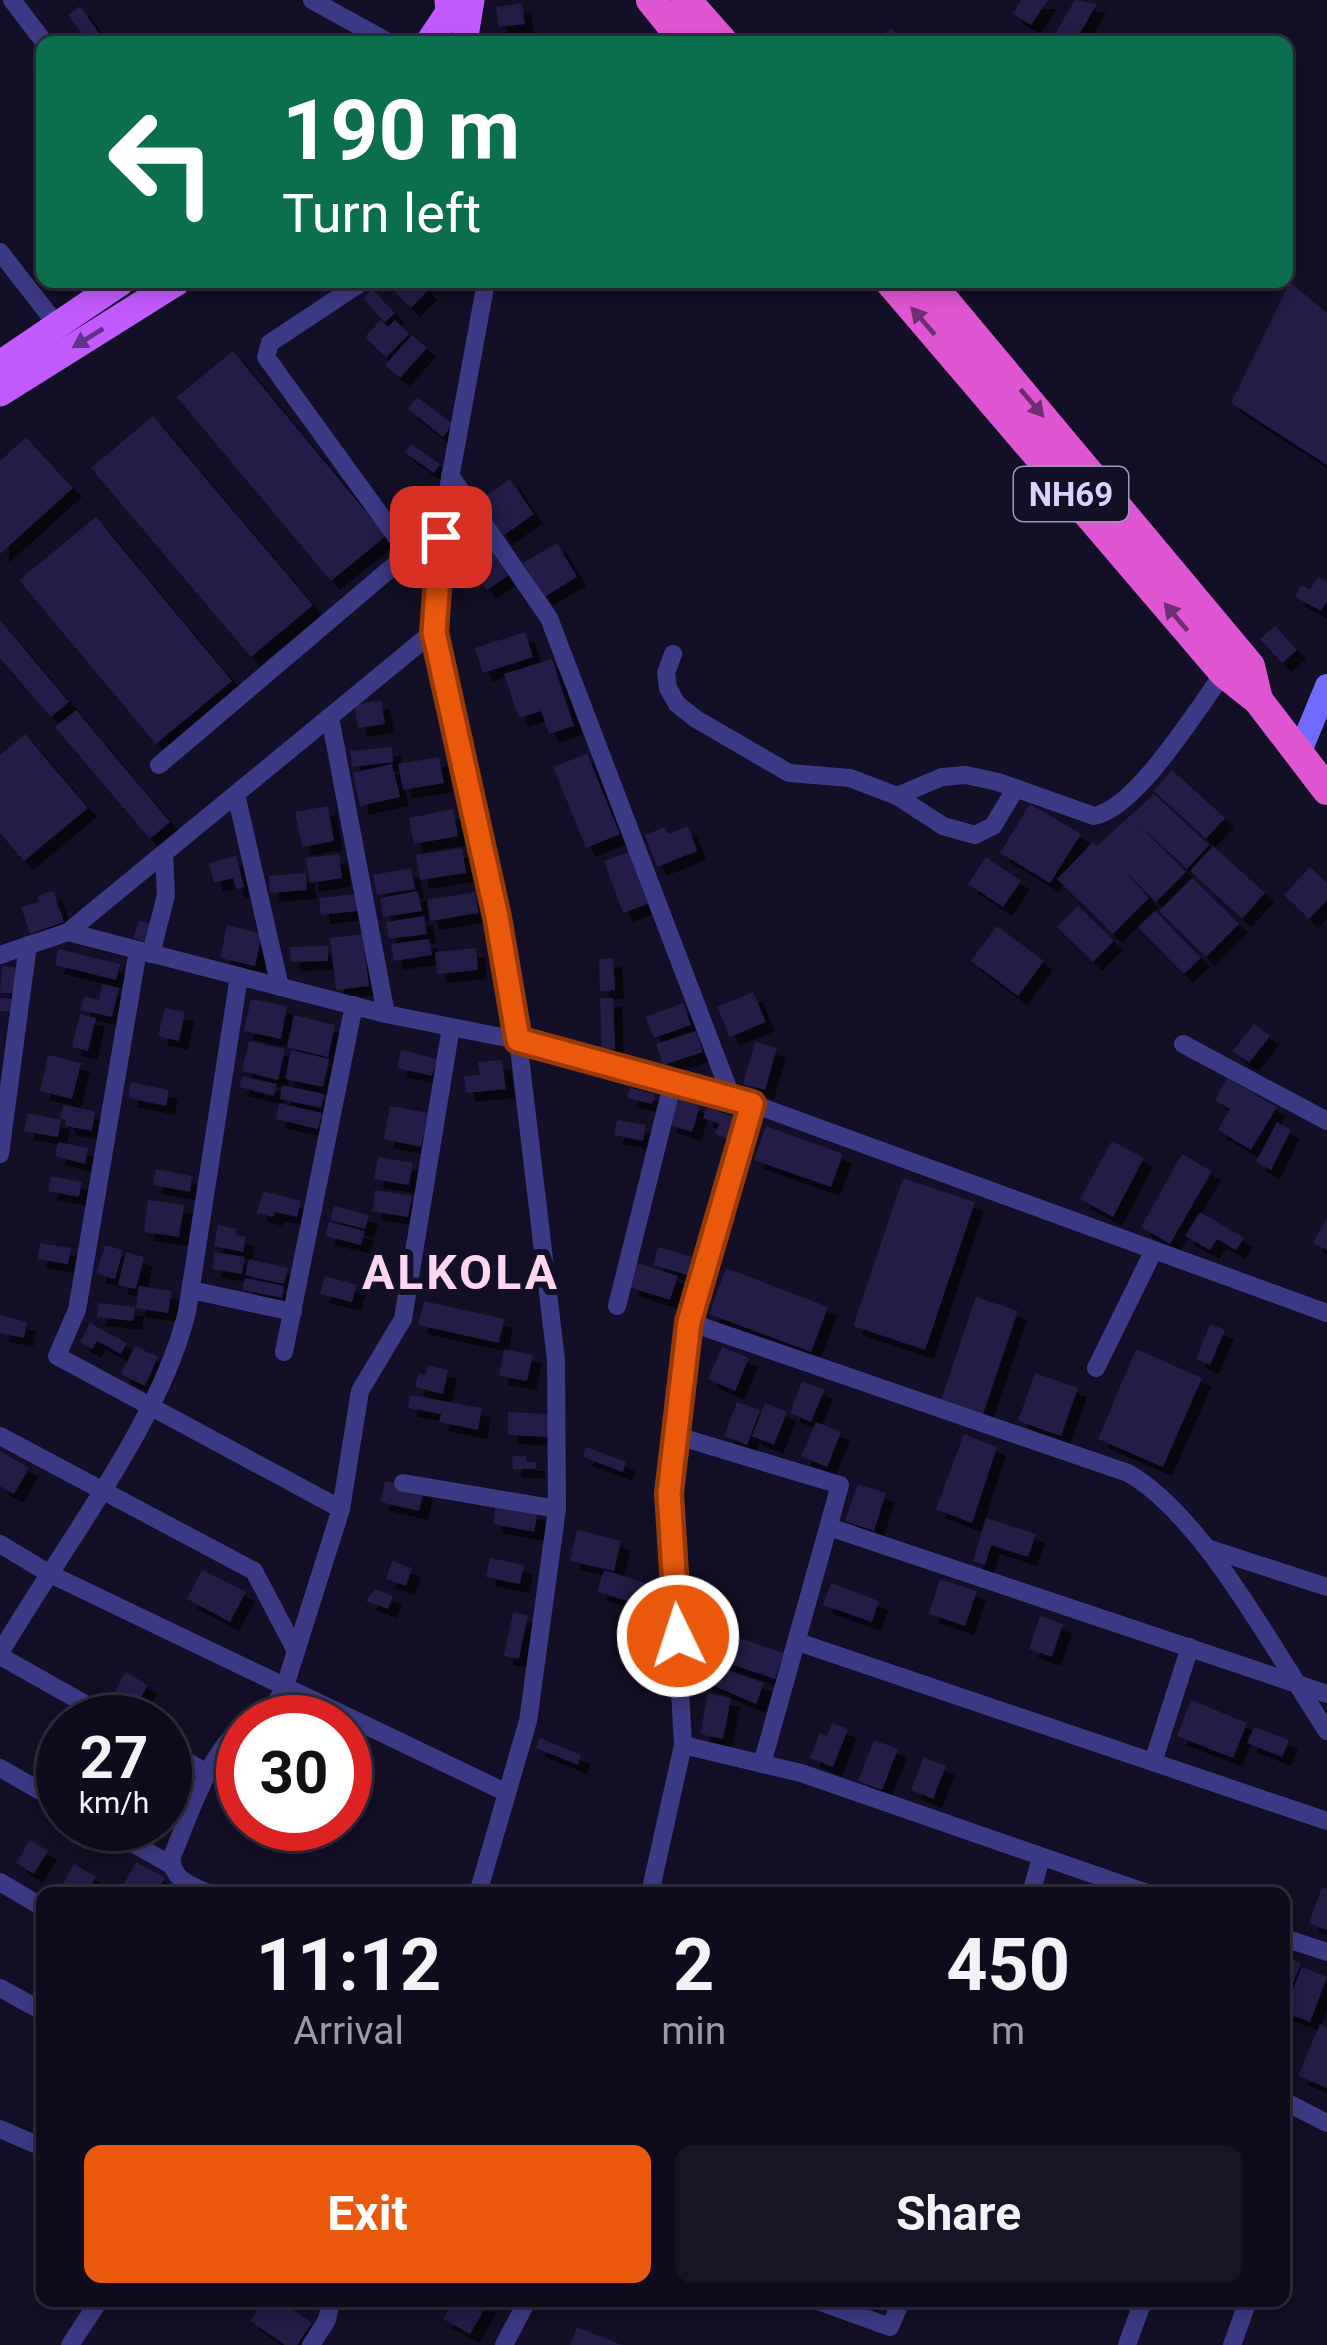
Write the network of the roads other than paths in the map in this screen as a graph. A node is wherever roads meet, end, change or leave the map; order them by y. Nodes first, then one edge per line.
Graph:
1 (12, 0) edge
2 (312, 0) edge
3 (651, 0) edge
4 (686, 0) edge
5 (456, 4) edge
6 (39, 36) edge
7 (377, 36) edge
8 (433, 36) edge
9 (464, 36) edge
10 (680, 36) edge
11 (718, 36) edge
12 (0, 252) edge
13 (112, 288) edge
14 (167, 288) edge
15 (353, 288) edge
16 (485, 288) edge
17 (895, 288) edge
18 (934, 288) edge
19 (57, 325) junction
20 (0, 364) edge
21 (0, 393) edge
22 (450, 475) junction
23 (434, 632) junction
24 (673, 654) dead end
25 (1224, 673) junction
26 (1327, 686) edge
27 (1258, 700) junction
28 (329, 717) junction
29 (1298, 756) junction
30 (159, 765) dead end
31 (1016, 788) junction
32 (1327, 790) edge
33 (236, 794) junction
34 (897, 796) junction
35 (164, 853) junction
36 (68, 932) junction
37 (28, 946) junction
38 (145, 952) junction
39 (0, 955) edge
40 (239, 976) junction
41 (280, 987) junction
42 (355, 1006) junction
43 (386, 1014) junction
44 (451, 1027) junction
45 (518, 1040) junction
46 (1183, 1044) dead end
47 (673, 1081) junction
48 (731, 1096) junction
49 (752, 1104) junction
50 (1327, 1121) edge
51 (0, 1154) edge
52 (1154, 1252) junction
53 (191, 1290) junction
54 (617, 1306) dead end
55 (293, 1312) junction
56 (1327, 1313) edge
57 (689, 1322) junction
58 (284, 1352) dead end
59 (1096, 1368) dead end
60 (149, 1408) junction
61 (674, 1435) junction
62 (0, 1436) edge
63 (403, 1483) dead end
64 (100, 1492) junction
65 (341, 1509) junction
66 (557, 1509) junction
67 (829, 1527) junction
68 (0, 1544) edge
69 (1207, 1548) junction
70 (48, 1573) junction
71 (1327, 1587) edge
72 (798, 1642) junction
73 (1190, 1647) junction
74 (296, 1651) junction
75 (0, 1654) edge
76 (1295, 1683) junction
77 (285, 1685) junction
78 (1327, 1694) edge
79 (71, 1695) edge
80 (280, 1695) edge
81 (1327, 1731) edge
82 (683, 1744) junction
83 (216, 1762) edge
84 (1153, 1762) junction
85 (192, 1764) edge
86 (762, 1764) junction
87 (0, 1768) edge
88 (209, 1774) junction
89 (36, 1789) edge
90 (507, 1793) junction
91 (1327, 1821) edge
92 (136, 1851) edge
93 (1041, 1858) junction
94 (174, 1879) edge
95 (0, 1882) edge
96 (480, 1887) edge
97 (651, 1887) edge
98 (1032, 1887) edge
99 (1129, 1887) edge
100 (36, 1903) edge
101 (1290, 1940) edge
102 (1327, 1952) edge
103 (0, 1988) edge
104 (36, 2008) edge
105 (1290, 2104) edge
106 (1327, 2123) edge
107 (0, 2129) edge
108 (36, 2144) edge
109 (95, 2307) edge
110 (330, 2307) edge
111 (519, 2307) edge
112 (829, 2307) edge
113 (899, 2307) edge
114 (1137, 2307) edge
115 (1246, 2307) edge
116 (881, 2336) edge
117 (70, 2345) edge
118 (311, 2345) edge
119 (504, 2345) edge
120 (1127, 2345) edge
121 (1232, 2345) edge

1 - 6 street
2 - 7 street
3 - 10 highway
4 - 11 highway
5 - 8 main road
5 - 9 main road
12 - 19 street
13 - 19 main road
14 -> 21 main road
15 - 30 street
16 - 22 street
25 -> 17 highway, NH69
18 -> 27 highway, NH69
19 - 20 main road
22 - 23 street
22 - 48 street
23 - 28 street
23 - 45 street
24 - 34 street
25 - 27 highway, NH69
25 - 31 street
26 - 29 main road
27 - 29 highway, NH69
28 - 33 street
28 - 43 street
29 - 32 highway, NH69
31 - 34 street
31 - 34 street
33 - 35 street
33 - 41 street
35 - 36 street
35 - 38 street
36 - 37 street
36 - 38 street
37 - 39 street
37 - 51 street
38 - 40 street
38 - 60 street
40 - 41 street
40 - 53 street
41 - 42 street
42 - 43 street
42 - 55 street
43 - 44 street
44 - 45 street
44 - 65 street
45 - 47 street
45 - 66 street
46 - 50 street
47 - 48 street
47 - 54 street
48 - 49 street
49 - 52 street
49 - 57 street
52 - 56 street
52 - 59 street
53 - 55 street
53 - 60 street
55 - 58 street
57 - 61 street
57 - 69 street
60 - 64 street
60 - 65 street
61 - 67 street
61 - 82 street
62 - 64 street
63 - 66 street
64 - 70 street
64 - 74 street
65 - 74 street
66 - 90 street
67 - 72 street
67 - 73 street
68 - 70 street
69 - 71 street
69 - 76 street
70 - 75 street
70 - 77 street
72 - 84 street
72 - 86 street
73 - 76 street
73 - 84 street
74 - 77 street
75 - 79 street
76 - 78 street
76 - 81 street
77 - 80 street
77 - 90 street
82 - 86 street
82 - 97 street
83 - 88 street
84 - 91 street
85 - 88 street
86 - 93 street
87 - 89 street
88 - 94 street
90 - 96 street
92 - 94 street
93 - 98 street
93 - 99 street
95 - 100 street
101 - 102 street
103 - 104 street
105 - 106 street
107 - 108 street
109 - 117 street
110 - 118 street
111 - 119 street
112 - 116 street
113 - 116 street
114 - 120 street
115 - 121 street

